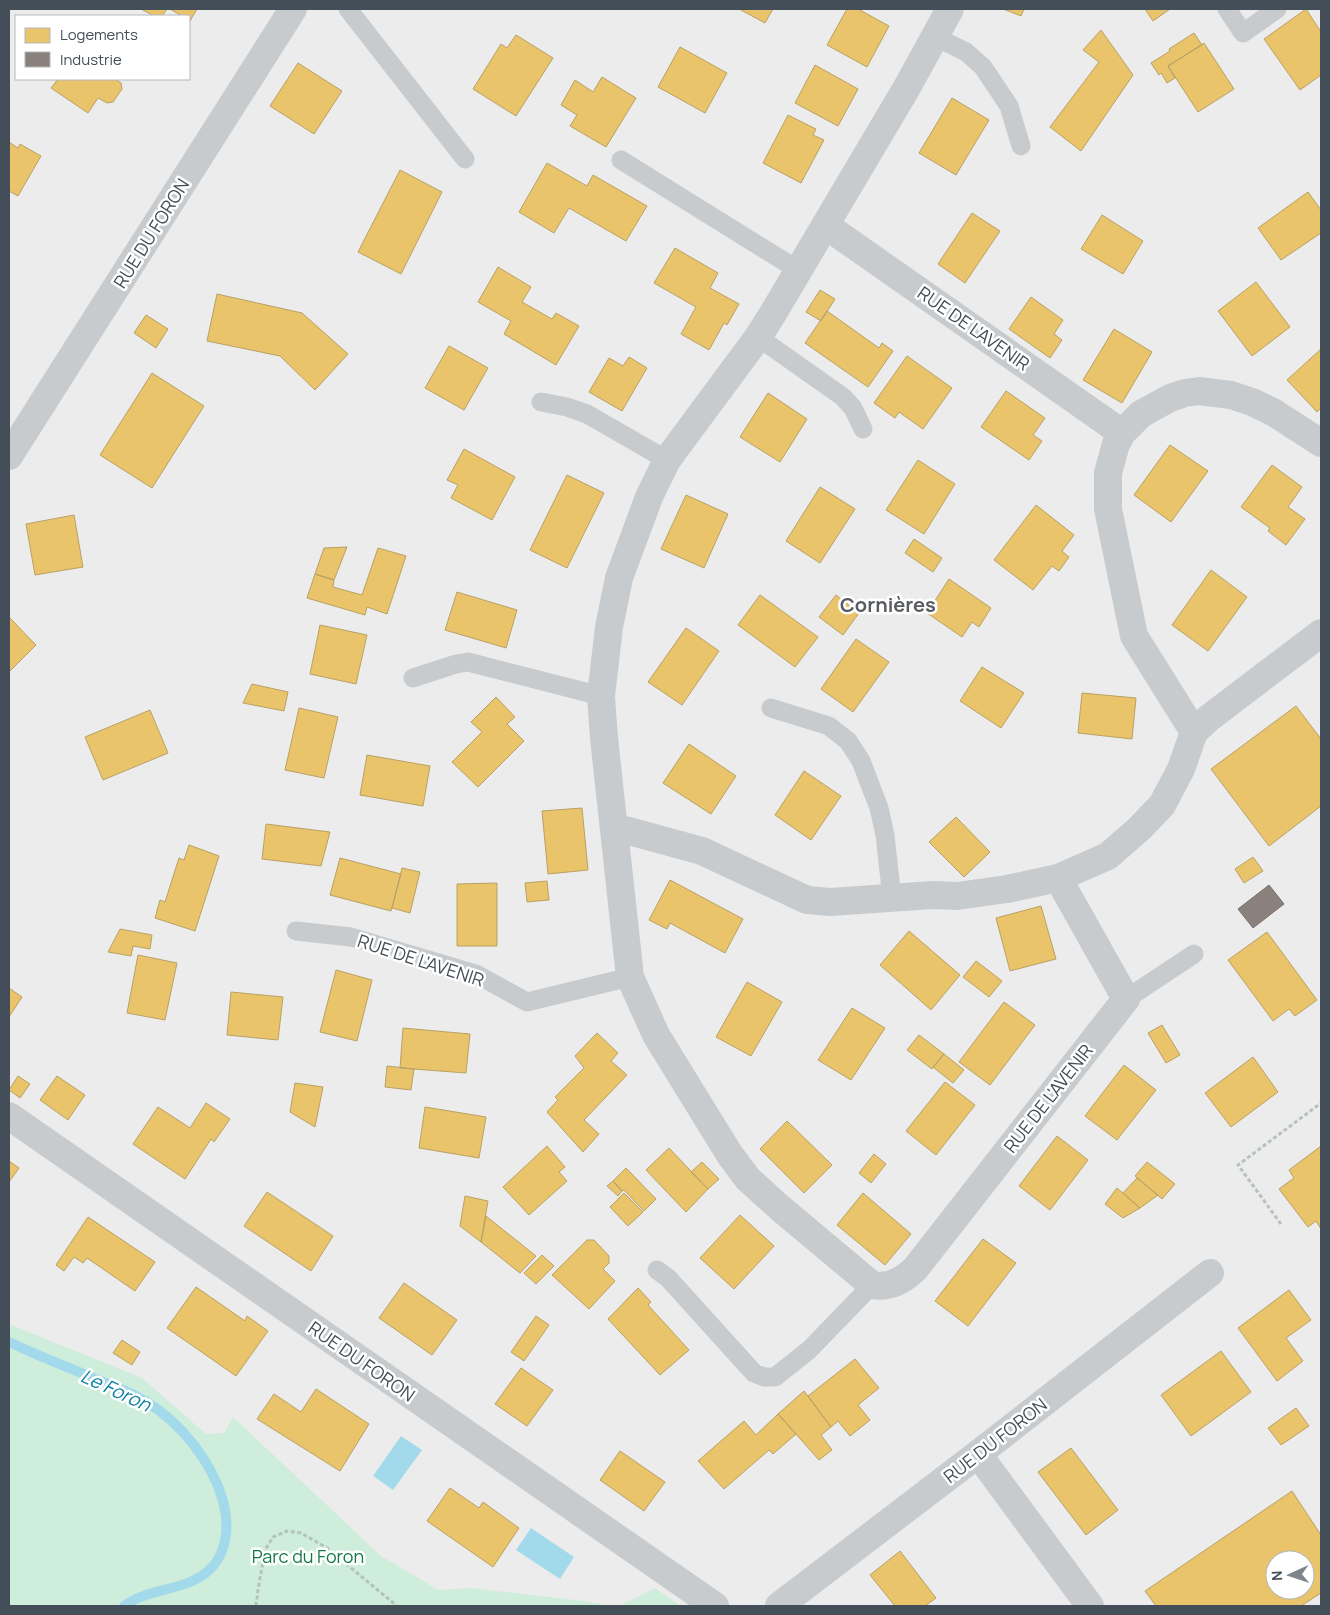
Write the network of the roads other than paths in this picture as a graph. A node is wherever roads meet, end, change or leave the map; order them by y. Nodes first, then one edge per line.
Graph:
1 (292, 9) edge
2 (348, 9) edge
3 (950, 9) edge
4 (1227, 9) edge
5 (1277, 9) edge
6 (936, 37) junction
7 (1020, 146) dead end
8 (465, 159) dead end
9 (621, 160) dead end
10 (826, 225) junction
11 (798, 270) junction
12 (758, 337) junction
13 (541, 402) dead end
14 (863, 429) dead end
15 (1122, 433) junction
16 (1321, 444) edge
17 (9, 456) edge
18 (667, 460) junction
19 (1321, 633) edge
20 (413, 678) dead end
21 (601, 696) junction
22 (771, 708) dead end
23 (1194, 732) junction
24 (614, 826) junction
25 (1058, 878) junction
26 (892, 898) junction
27 (296, 931) dead end
28 (1194, 954) dead end
29 (630, 977) junction
30 (1126, 999) junction
31 (9, 1116) edge
32 (657, 1270) dead end
33 (1210, 1273) dead end
34 (872, 1286) junction
35 (978, 1454) junction
36 (715, 1606) edge
37 (778, 1606) edge
38 (1090, 1606) edge

1 - 17 street, RUE DU FORON
2 - 8 lane
3 - 6 street
4 - 5 lane
6 - 7 lane
6 - 10 street
9 - 11 lane
10 - 11 street
10 - 15 street, RUE DE L'AVENIR
11 - 12 street
12 - 14 lane
12 - 18 street
13 - 18 lane
15 - 16 street
15 - 23 street
18 - 21 street
19 - 23 street
20 - 21 lane
21 - 24 street
22 - 26 lane
23 - 25 street
24 - 26 street
24 - 29 street
25 - 26 street
25 - 30 street
27 - 29 lane, RUE DE L'AVENIR
28 - 30 lane
29 - 34 street
30 - 34 street, RUE DE L'AVENIR
31 - 36 street, RUE DU FORON
32 - 34 lane
33 - 35 street, RUE DU FORON
35 - 37 street, RUE DU FORON
35 - 38 street

